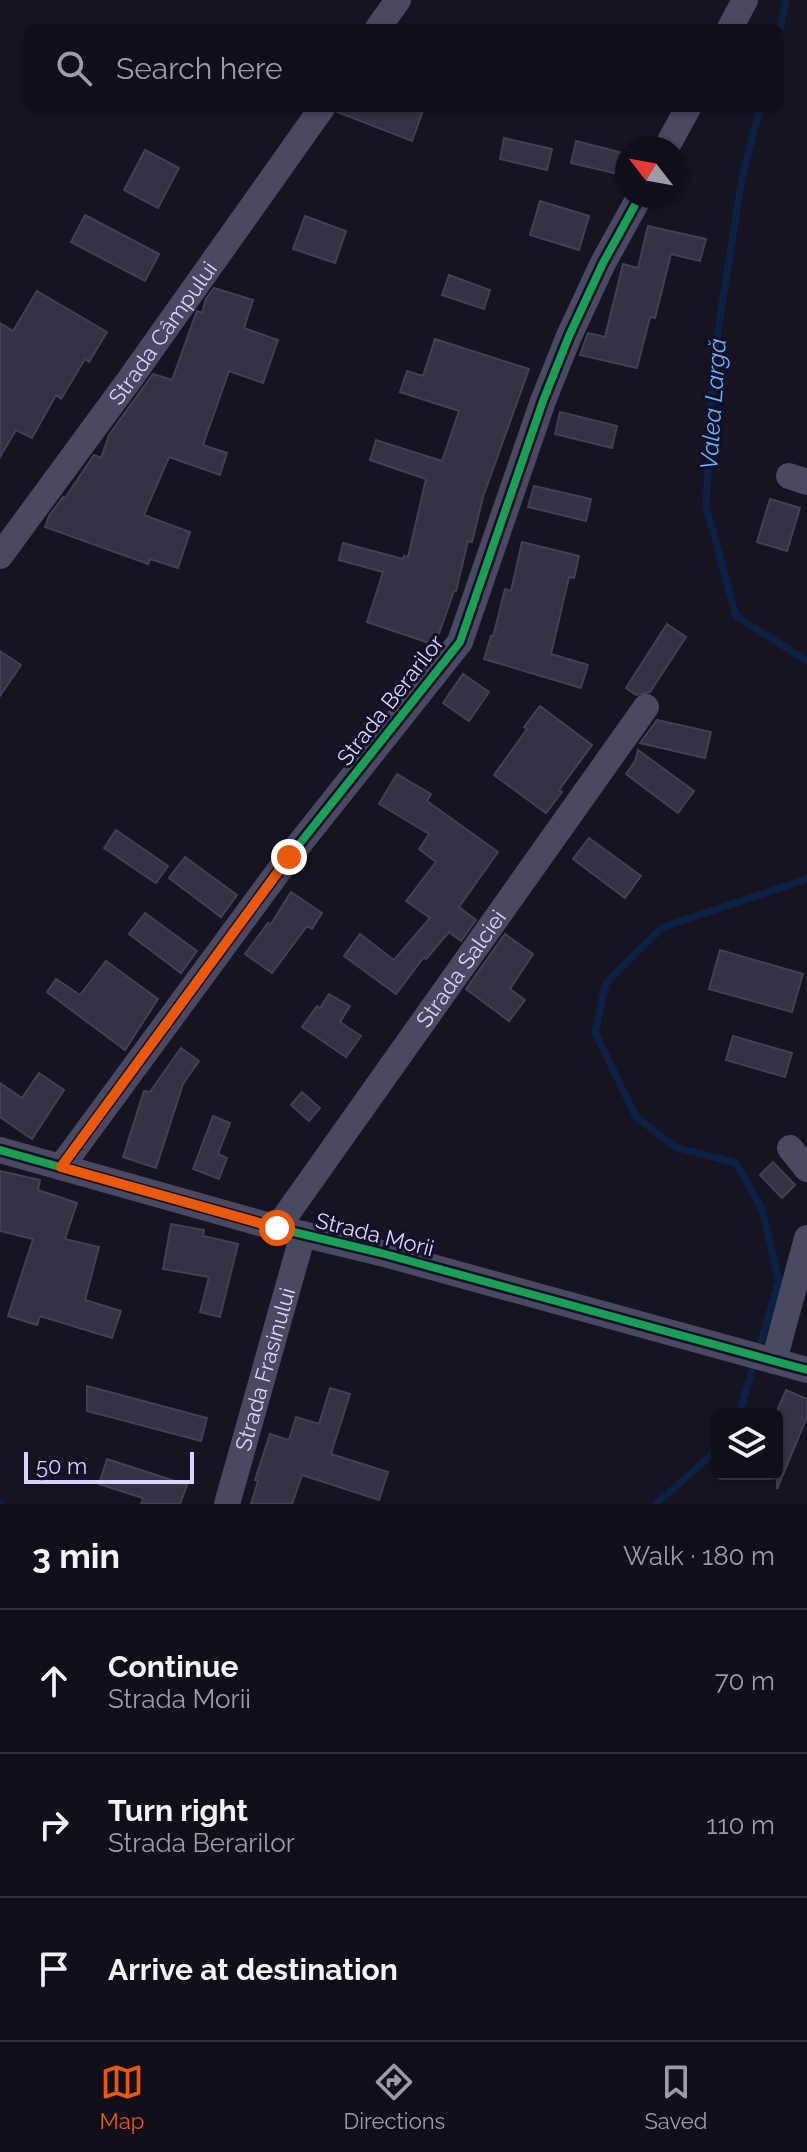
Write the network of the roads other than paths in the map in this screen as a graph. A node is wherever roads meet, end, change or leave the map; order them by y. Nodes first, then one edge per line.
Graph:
1 (398, 0) edge
2 (745, 0) edge
3 (381, 24) edge
4 (732, 24) edge
5 (319, 112) edge
6 (686, 112) edge
7 (673, 136) edge
8 (633, 208) edge
9 (0, 556) edge
10 (646, 707) dead end
11 (0, 1150) edge
12 (61, 1167) junction
13 (277, 1228) junction
14 (303, 1234) junction
15 (807, 1238) edge
16 (760, 1357) junction
17 (807, 1370) edge
18 (227, 1504) edge

1 - 3 street
2 - 4 street
5 - 9 street, Strada Câmpului
6 - 7 street
8 - 12 street, Strada Berarilor
10 - 13 street, Strada Salciei
11 - 12 street, Strada Morii
12 - 13 street, Strada Morii
13 - 14 street, Strada Morii
14 - 16 street, Strada Morii
14 - 18 street, Strada Frasinului
15 - 16 street
16 - 17 street, Strada Morii

